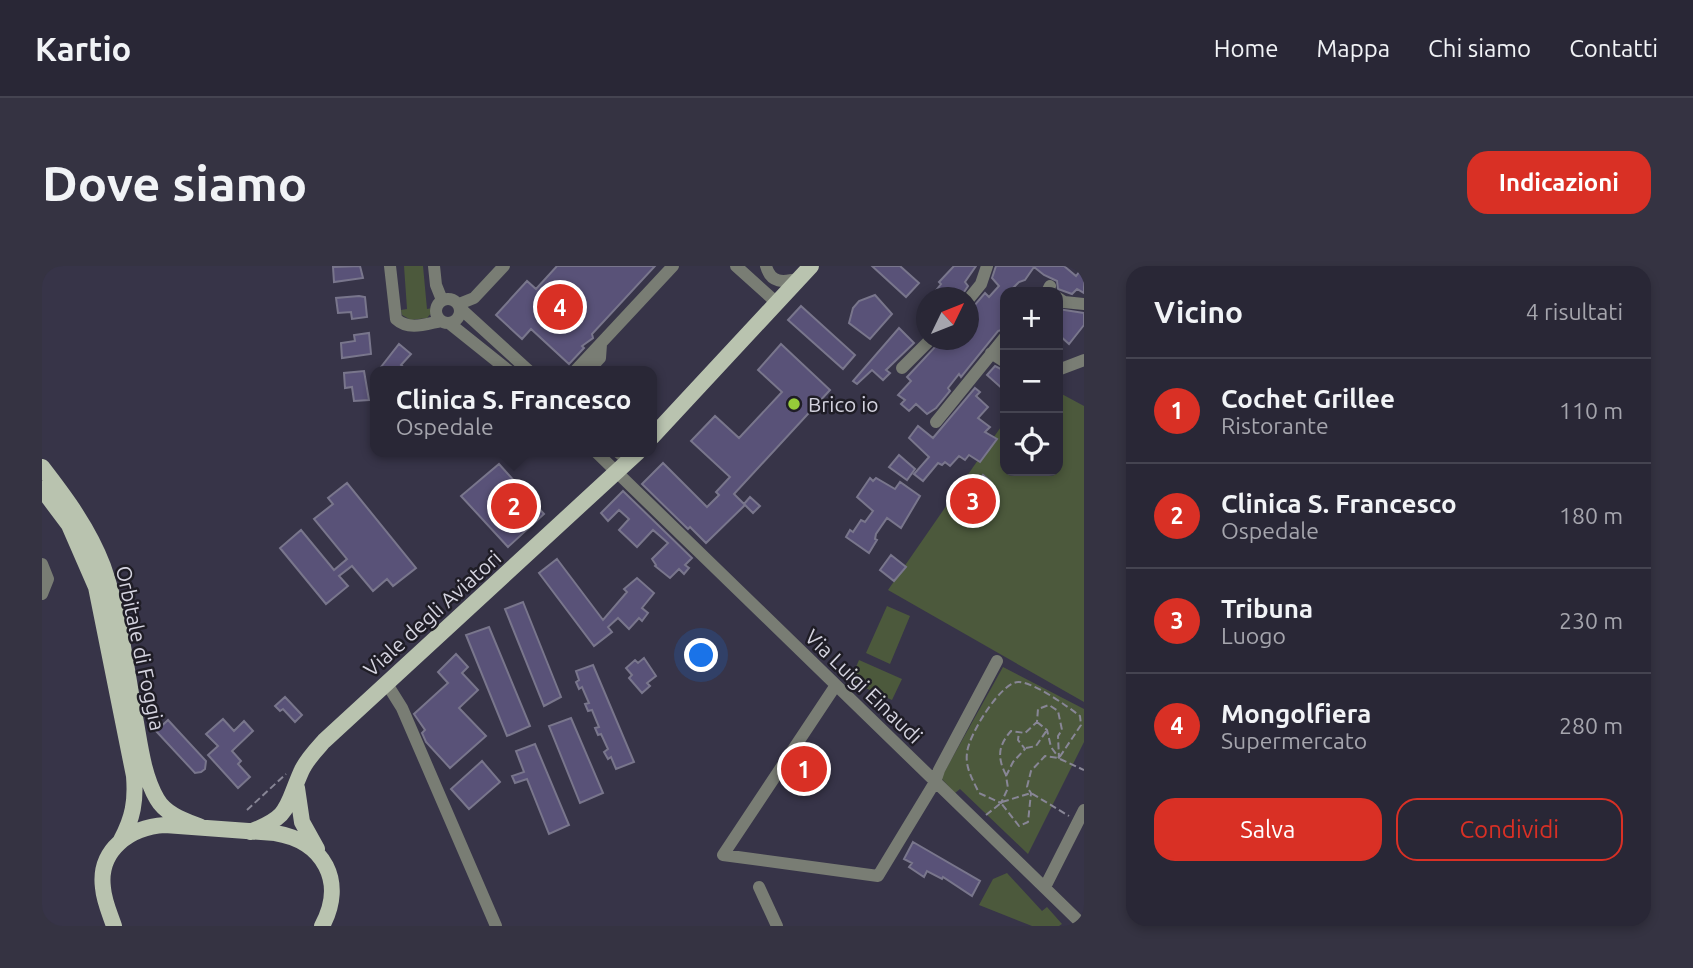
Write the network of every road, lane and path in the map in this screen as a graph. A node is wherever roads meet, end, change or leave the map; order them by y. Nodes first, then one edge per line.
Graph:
1 (390, 266) edge
2 (434, 266) edge
3 (504, 266) edge
4 (673, 266) edge
5 (736, 266) edge
6 (765, 266) edge
7 (811, 266) edge
8 (987, 266) edge
9 (799, 279) junction
10 (979, 287) edge
11 (442, 300) junction
12 (1063, 302) edge
13 (777, 303) junction
14 (1084, 304) edge
15 (459, 306) junction
16 (445, 322) junction
17 (484, 331) junction
18 (1000, 342) edge
19 (474, 343) junction
20 (601, 344) junction
21 (920, 350) edge
22 (991, 352) junction
23 (1000, 358) edge
24 (1084, 360) edge
25 (503, 366) edge
26 (523, 366) edge
27 (580, 366) edge
28 (593, 366) edge
29 (902, 368) dead end
30 (1063, 368) edge
31 (936, 422) dead end
32 (657, 432) edge
33 (626, 459) edge
34 (42, 467) edge
35 (42, 489) edge
36 (42, 564) edge
37 (42, 594) edge
38 (997, 661) dead end
39 (387, 684) junction
40 (836, 685) junction
41 (1037, 722) junction
42 (1047, 730) junction
43 (1019, 732) junction
44 (1025, 748) junction
45 (1059, 758) junction
46 (1084, 770) edge
47 (1006, 776) junction
48 (935, 782) junction
49 (297, 786) junction
50 (1031, 793) junction
51 (1001, 803) junction
52 (1082, 815) edge
53 (978, 822) junction
54 (201, 827) junction
55 (250, 832) junction
56 (121, 840) junction
57 (321, 858) junction
58 (759, 887) dead end
59 (1045, 887) junction
60 (110, 921) edge
61 (322, 926) edge
62 (496, 926) edge
63 (777, 926) edge
64 (1084, 926) edge

1 - 16 street
2 - 11 street
3 - 15 street
4 - 20 street
5 - 13 street
6 - 9 street
7 - 9 main road
8 - 10 street
9 - 13 main road
11 - 15 street
11 - 16 street
12 - 14 street
13 - 32 main road
15 - 16 street
15 - 17 street
16 - 19 street
17 - 19 street
17 - 26 street
18 - 22 street
19 - 25 street
20 - 27 street
20 - 28 street
21 - 29 street
22 - 23 street
22 - 31 street
24 - 30 street
33 - 39 main road, Viale degli Aviatori
33 - 40 street, Via Luigi Einaudi
34 - 54 main road, Orbitale di Foggia
35 - 56 main road, Orbitale di Foggia
36 - 37 street
38 - 48 street
39 - 49 main road, Viale degli Aviatori
39 - 62 street
40 - 48 street, Via Luigi Einaudi
40 - 48 street
41 - 42 path
41 - 43 path
41 - 45 path
42 - 44 path
42 - 45 path
43 - 44 path
43 - 47 path
44 - 47 path
45 - 46 path
45 - 50 path
45 - 51 path
47 - 51 path
48 - 53 street, Via Luigi Einaudi
49 - 55 main road, Viale degli Aviatori
49 - 57 main road
50 - 51 path
50 - 51 path
50 - 52 path
51 - 53 path
52 - 59 street
53 - 59 street, Via Luigi Einaudi
54 - 55 main road
54 - 56 main road
55 - 57 main road
56 - 60 main road
57 - 61 main road
58 - 63 street
59 - 64 street, Via Luigi Einaudi

